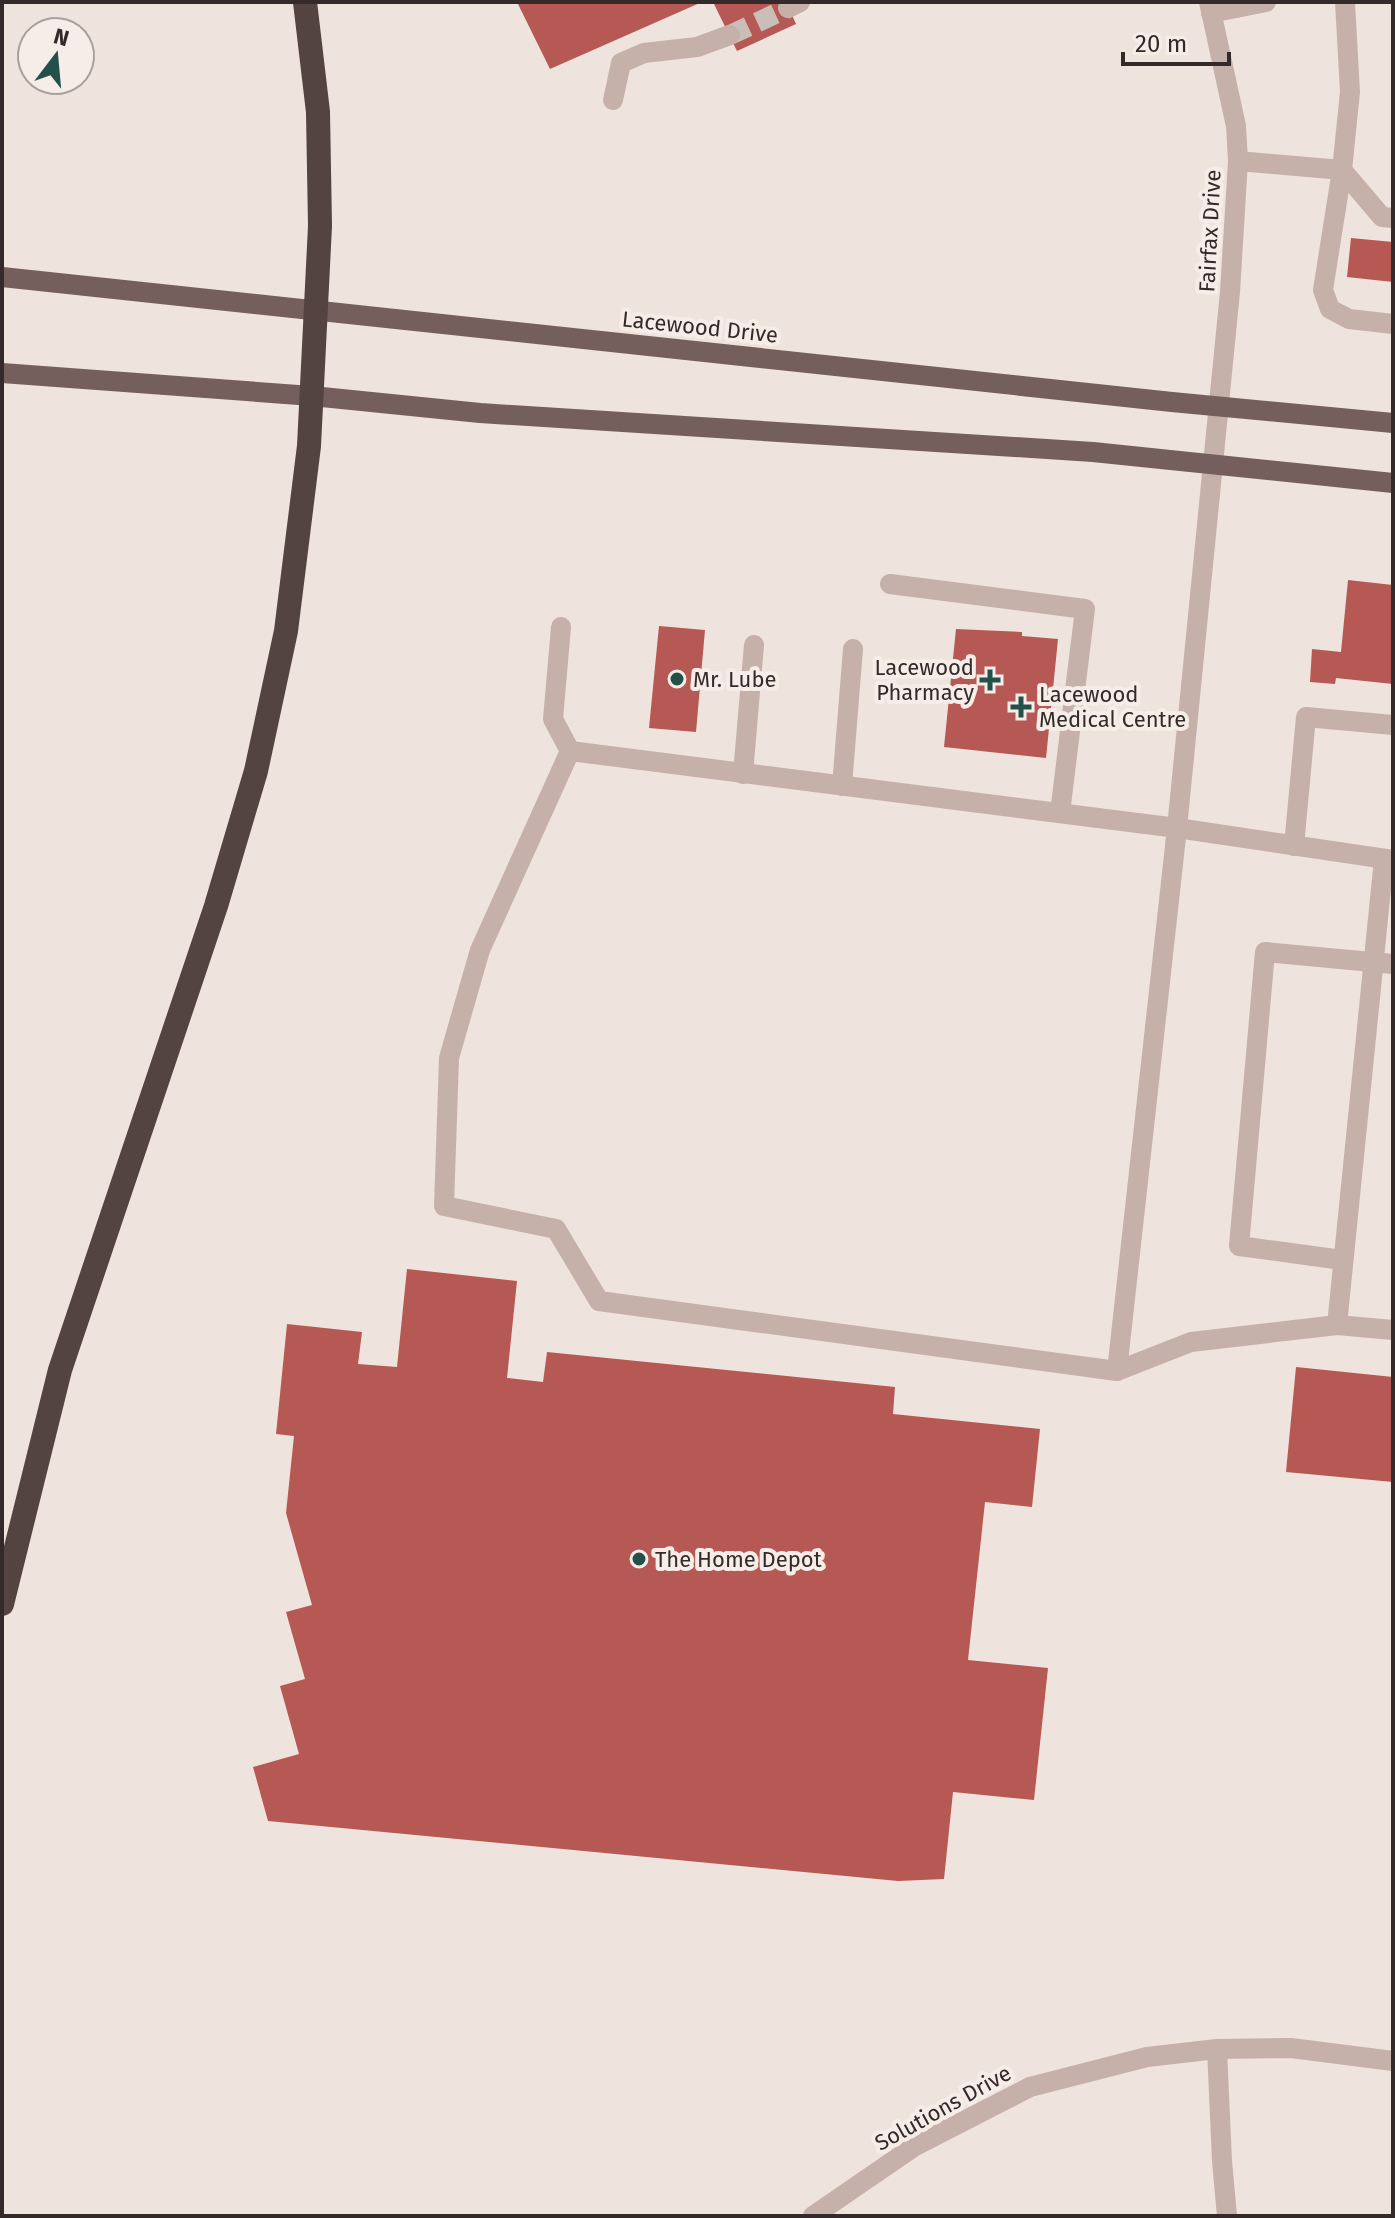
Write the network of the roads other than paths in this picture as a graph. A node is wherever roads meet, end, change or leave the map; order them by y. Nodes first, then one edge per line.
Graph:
1 (305, 2) edge
2 (1266, 2) edge
3 (1345, 2) edge
4 (1210, 8) edge
5 (730, 35) tunnel mouth
6 (613, 100) dead end
7 (1238, 161) junction
8 (1342, 170) junction
9 (1393, 218) edge
10 (2, 277) edge
11 (316, 310) junction
12 (1393, 324) edge
13 (2, 373) edge
14 (312, 396) junction
15 (1218, 407) junction
16 (1393, 423) edge
17 (1212, 465) junction
18 (1393, 483) edge
19 (890, 584) dead end
20 (561, 627) dead end
21 (754, 645) dead end
22 (853, 649) dead end
23 (1393, 725) edge
24 (570, 751) junction
25 (743, 774) junction
26 (842, 786) junction
27 (1060, 813) junction
28 (1177, 828) junction
29 (1294, 846) junction
30 (1389, 860) edge
31 (1383, 963) edge
32 (1342, 1260) junction
33 (1337, 1325) junction
34 (1393, 1330) edge
35 (1117, 1371) junction
36 (2, 1604) edge
37 (1217, 2049) junction
38 (1393, 2061) edge
39 (813, 2216) edge
40 (1227, 2216) edge

1 - 11 highway
2 - 4 street
3 - 8 street
4 - 7 street, Fairfax Drive
5 - 6 street
7 - 8 street
7 - 15 street, Fairfax Drive
8 - 9 street
8 - 12 street
10 - 11 main road, Lacewood Drive
11 - 14 highway
11 - 15 main road, Lacewood Drive
13 - 14 main road
14 - 17 main road
14 - 36 highway
15 - 16 main road, Lacewood Drive
15 - 17 street, Fairfax Drive
17 - 18 main road
17 - 28 street, Fairfax Drive
19 - 27 street
20 - 24 street
21 - 25 street
22 - 26 street
23 - 29 street
24 - 25 street
24 - 35 street
25 - 26 street
26 - 27 street
27 - 28 street
28 - 29 street
28 - 35 street, Fairfax Drive
29 - 30 street
30 - 31 street
31 - 32 street
31 - 32 street
32 - 33 street
33 - 34 street
33 - 35 street
37 - 38 street, Solutions Drive
37 - 39 street, Solutions Drive
37 - 40 street

